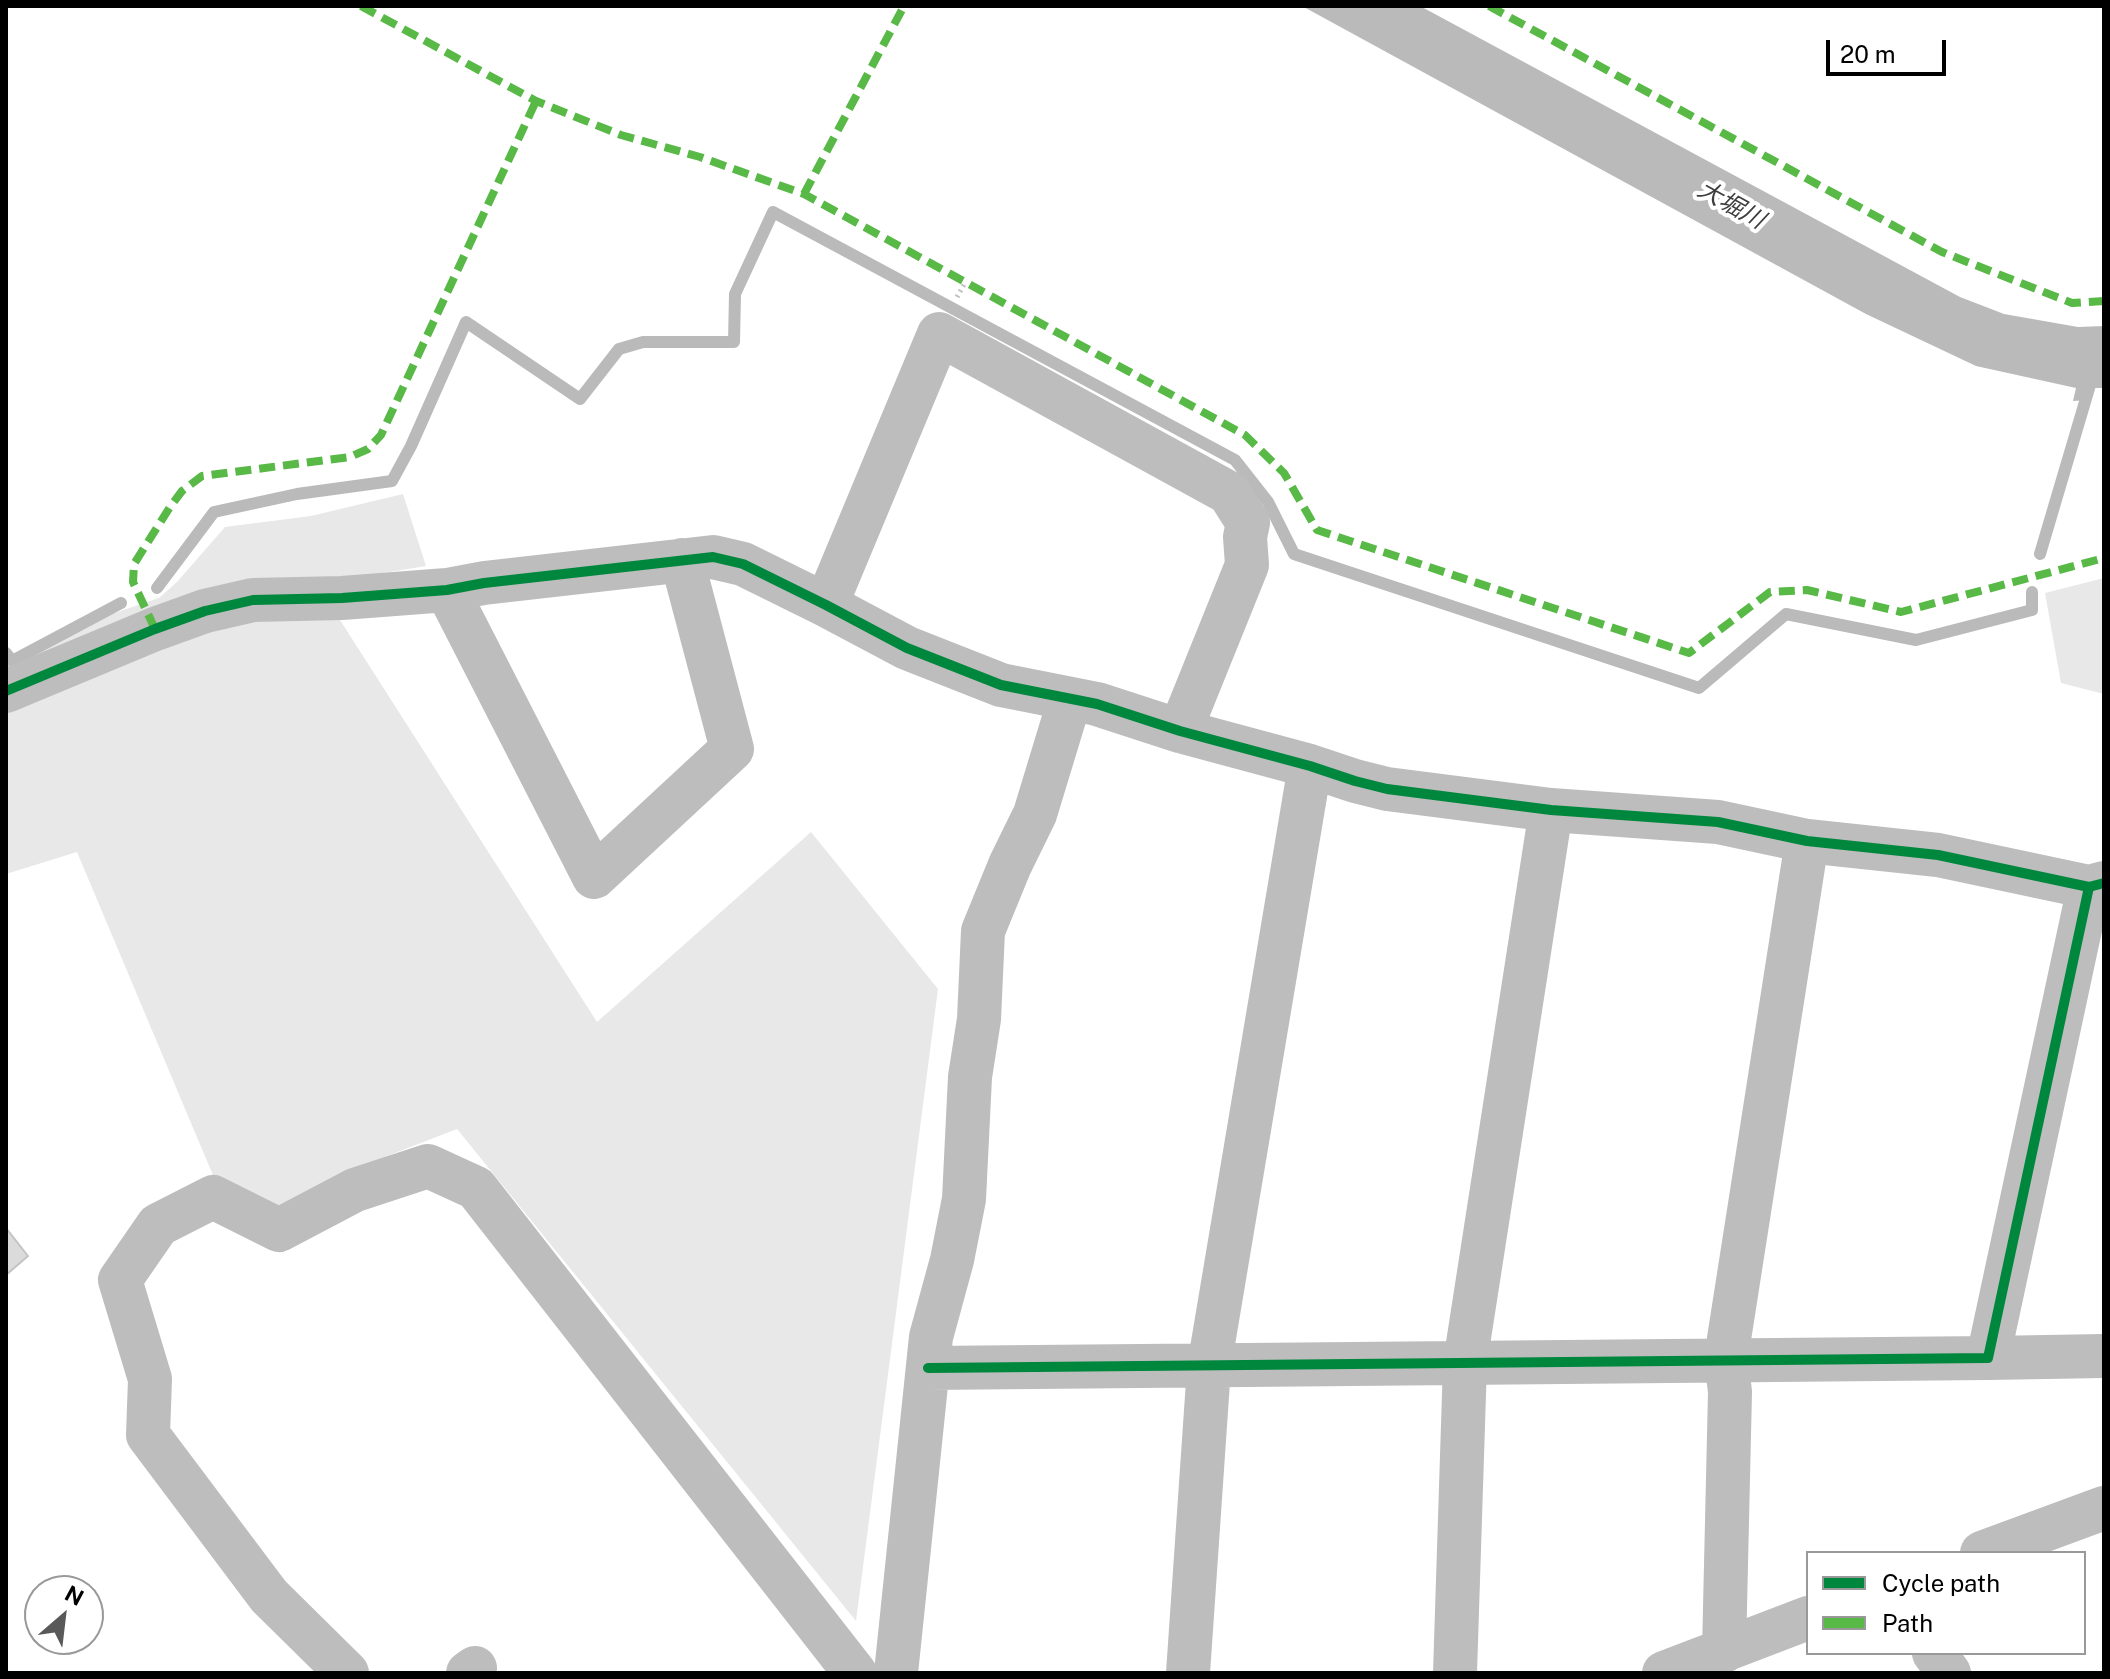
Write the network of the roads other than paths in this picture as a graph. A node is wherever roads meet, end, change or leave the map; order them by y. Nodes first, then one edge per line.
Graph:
1 (682, 560) junction
2 (447, 590) junction
3 (826, 605) junction
4 (6, 691) edge
5 (1070, 699) junction
6 (1180, 731) junction
7 (1310, 766) junction
8 (1551, 810) junction
9 (1807, 841) junction
10 (2097, 885) edge
11 (2104, 1356) edge
12 (1726, 1358) junction
13 (1988, 1358) junction
14 (1465, 1363) junction
15 (1209, 1367) junction
16 (928, 1368) junction
17 (2104, 1508) edge
18 (1987, 1551) edge
19 (1806, 1619) edge
20 (1724, 1651) junction
21 (1936, 1655) edge
22 (347, 1673) edge
23 (855, 1673) edge
24 (896, 1673) edge
25 (1188, 1673) edge
26 (1455, 1673) edge
27 (1664, 1673) edge
28 (1949, 1673) edge

1 - 2 street
1 - 2 street
1 - 3 street
2 - 4 street
3 - 5 street
3 - 6 street
5 - 6 street
5 - 16 street
6 - 7 street
7 - 8 street
7 - 15 street
8 - 9 street
8 - 14 street
9 - 10 street
9 - 12 street
10 - 13 street
11 - 13 street
12 - 13 street
12 - 14 street
12 - 20 street
14 - 15 street
14 - 26 street
15 - 16 street
15 - 25 street
16 - 24 street
17 - 18 street
19 - 20 street
20 - 27 street
21 - 28 street
22 - 23 street

